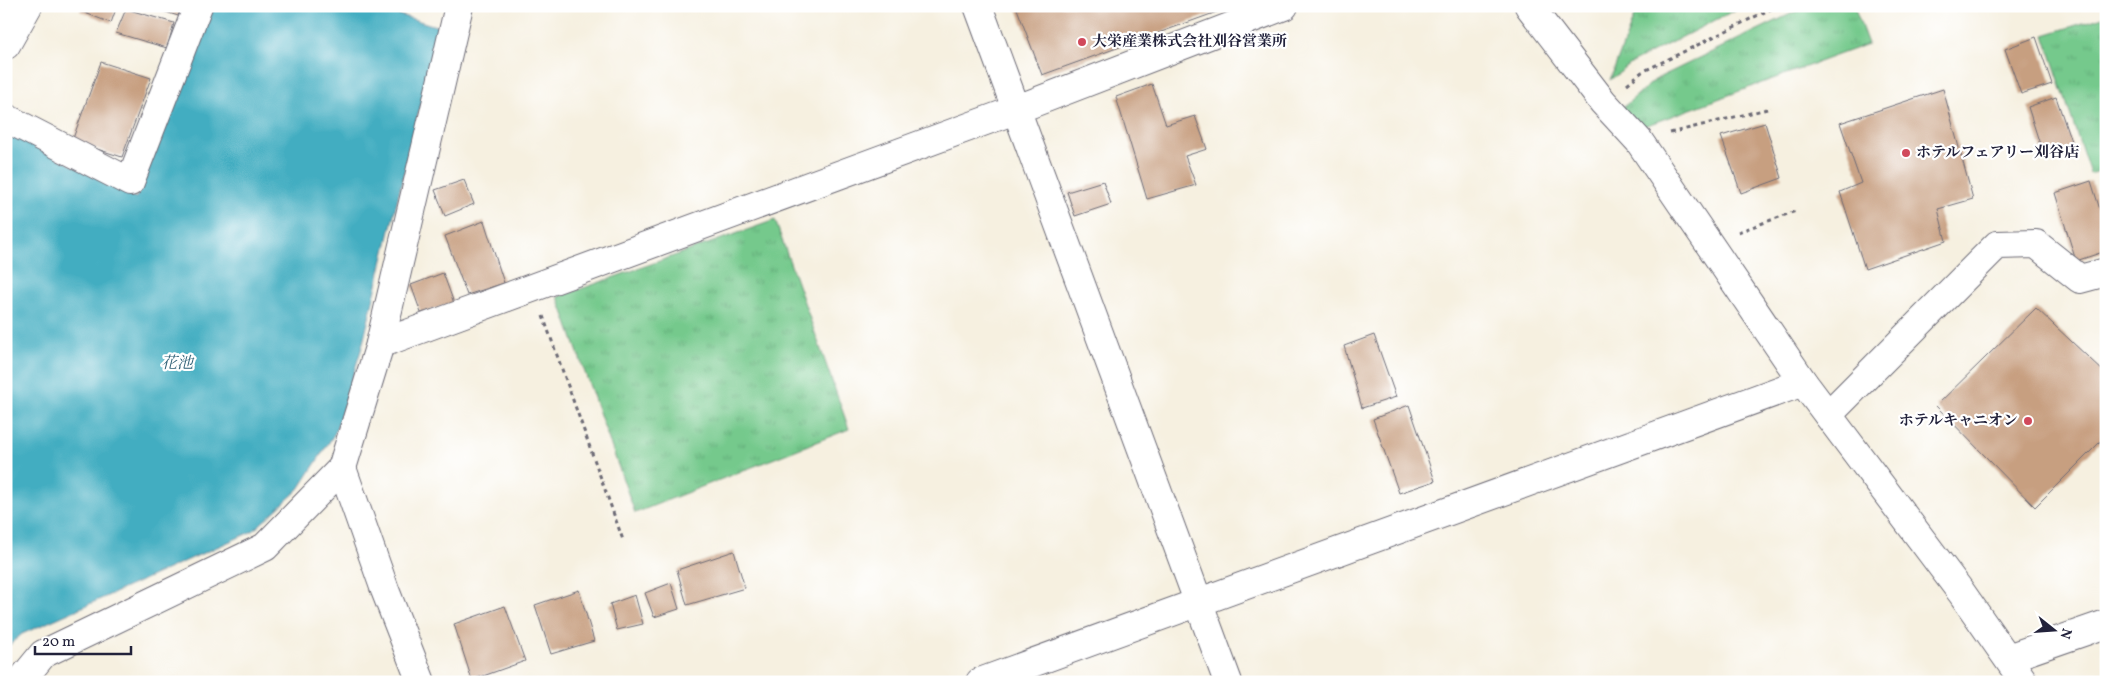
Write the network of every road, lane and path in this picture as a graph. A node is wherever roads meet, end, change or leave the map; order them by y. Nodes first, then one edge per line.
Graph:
1 (28, 6) edge
2 (198, 6) edge
3 (460, 6) edge
4 (978, 6) edge
5 (1284, 6) edge
6 (1529, 6) edge
7 (1777, 6) edge
8 (6, 45) edge
9 (1604, 102) junction
10 (1771, 108) dead end
11 (1015, 110) junction
12 (6, 118) edge
13 (1639, 141) junction
14 (1796, 211) dead end
15 (1707, 243) junction
16 (2106, 272) edge
17 (533, 288) junction
18 (380, 344) junction
19 (1803, 382) junction
20 (1828, 415) junction
21 (342, 468) junction
22 (623, 540) dead end
23 (1197, 602) junction
24 (2106, 624) edge
25 (2008, 658) junction
26 (20, 682) edge
27 (421, 682) edge
28 (980, 682) edge
29 (1228, 682) edge
30 (2024, 682) edge

1 - 8 street
2 - 12 street
3 - 18 street
4 - 11 street
5 - 11 street
6 - 9 street
7 - 9 path
9 - 13 street
10 - 13 path
11 - 17 street
11 - 23 street
13 - 15 street
14 - 15 path
15 - 19 street
16 - 20 street
17 - 18 street
17 - 22 path
18 - 21 street
19 - 20 street
19 - 23 street
20 - 25 street
21 - 26 street
21 - 27 street
23 - 28 street
23 - 29 street
24 - 25 street
25 - 30 street

